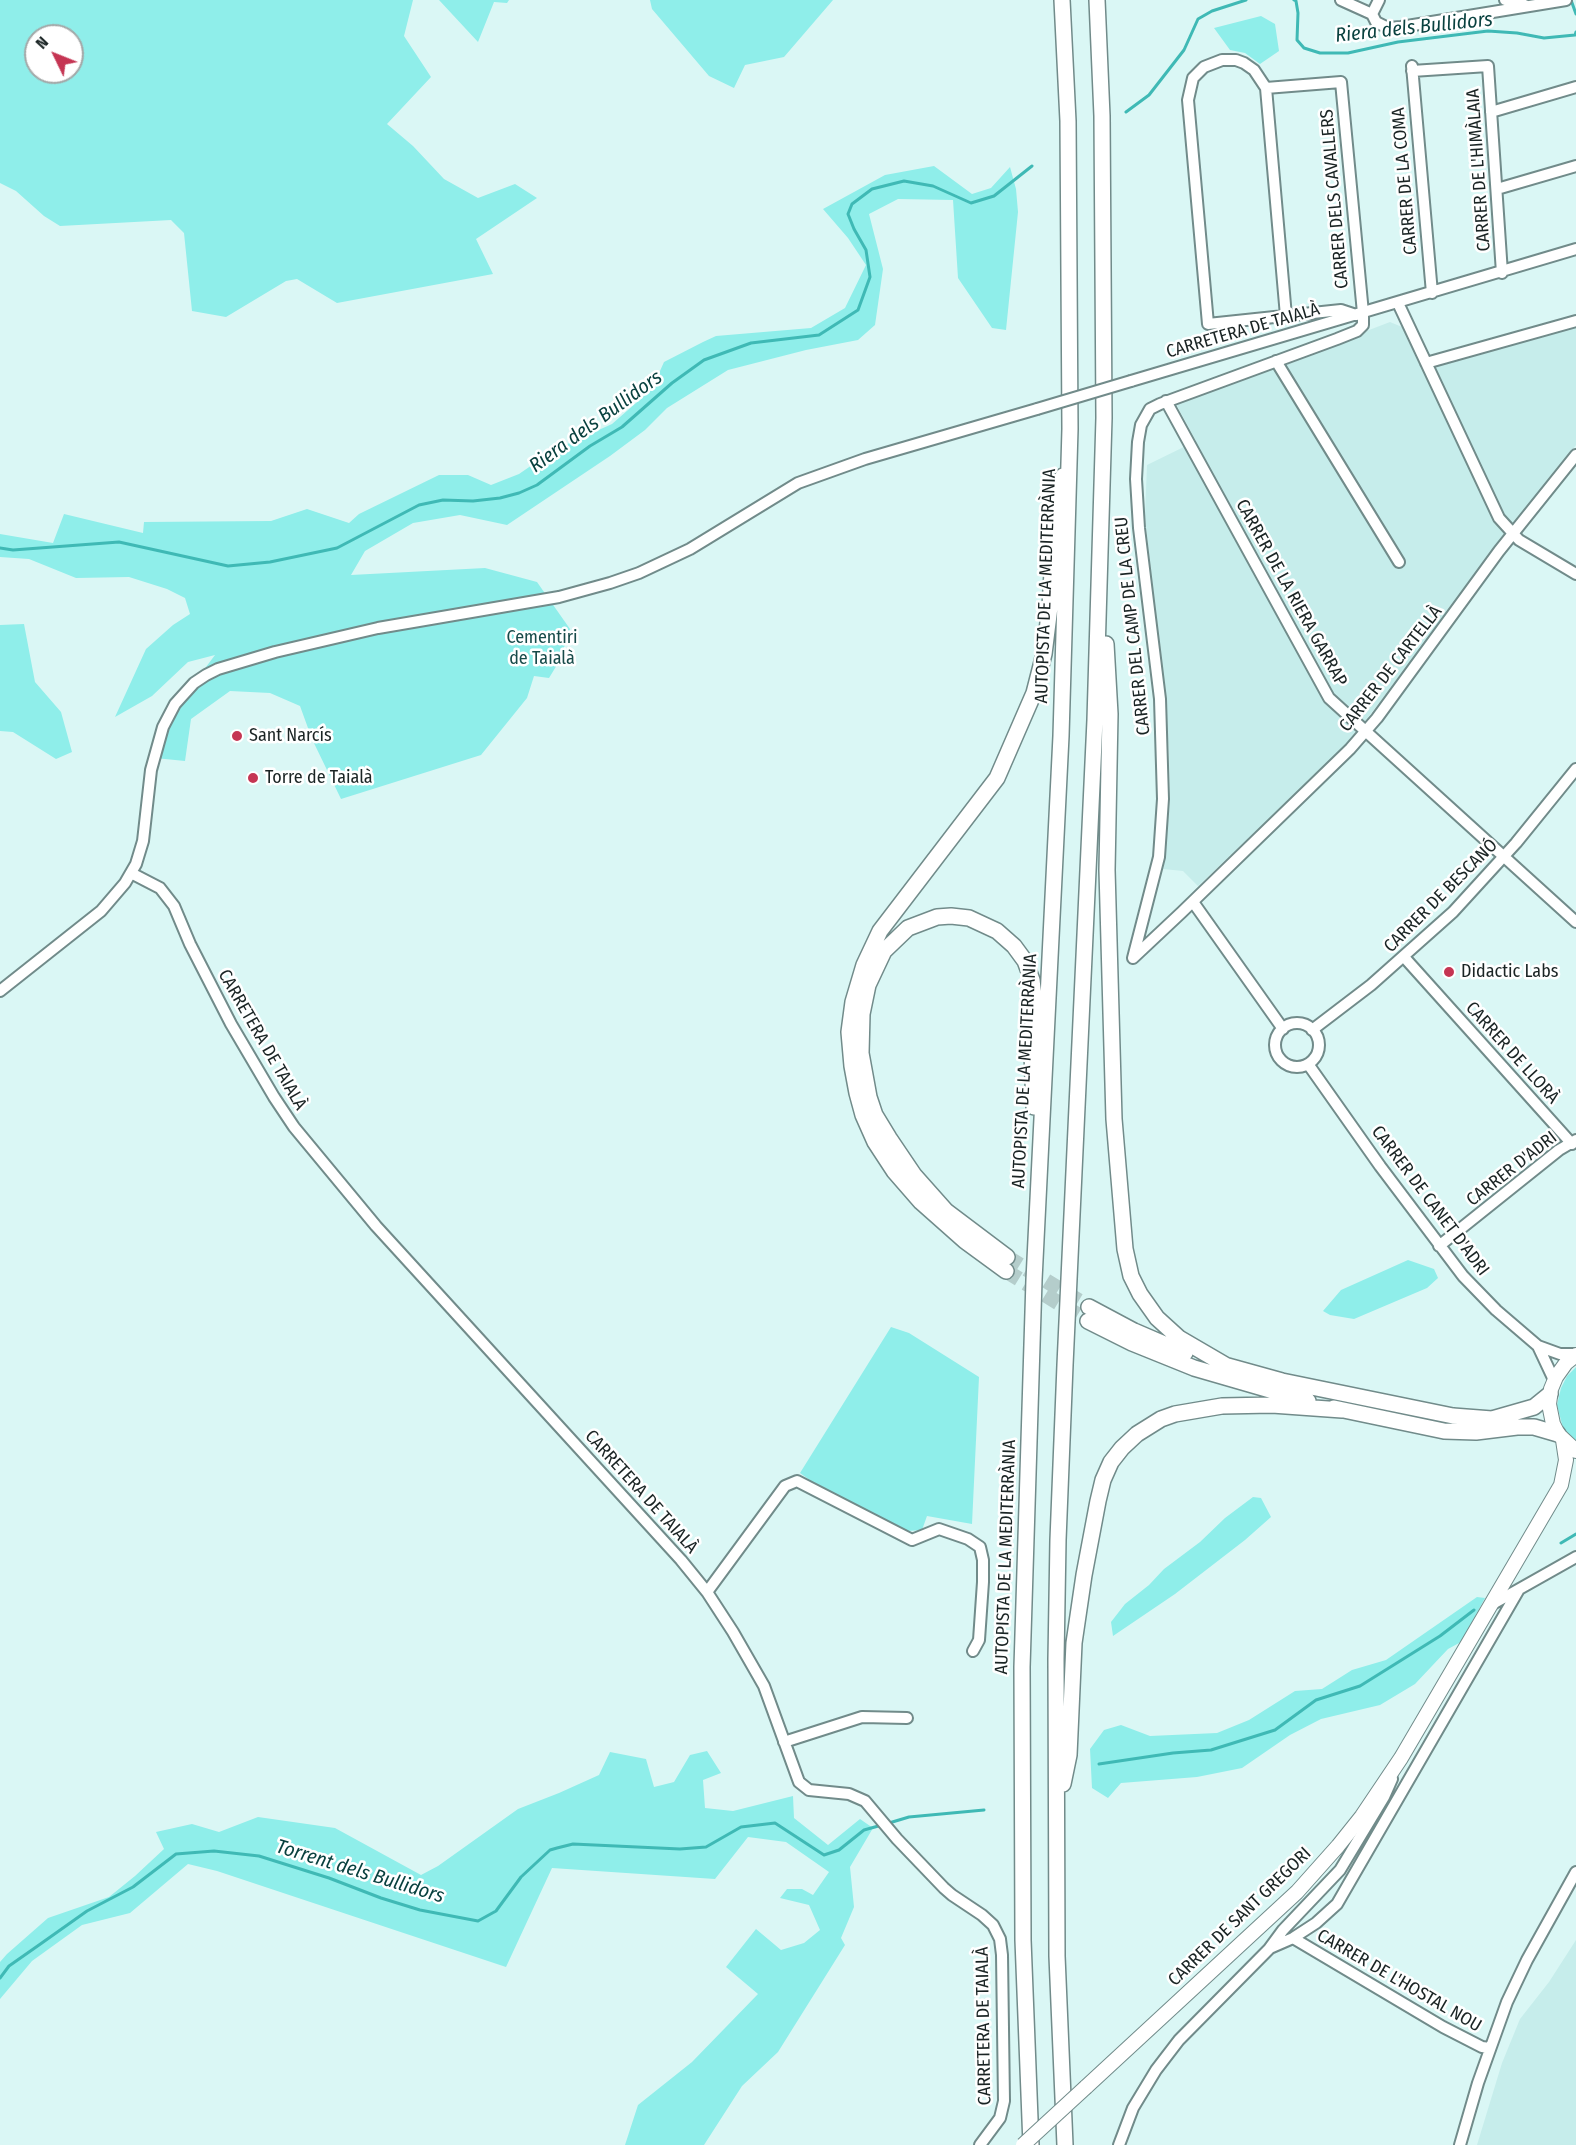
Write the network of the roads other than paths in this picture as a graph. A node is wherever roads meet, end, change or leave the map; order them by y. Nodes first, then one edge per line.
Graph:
1 (1062, 0) edge
2 (1097, 0) edge
3 (1341, 0) edge
4 (1379, 0) edge
5 (1505, 0) edge
6 (1556, 1) edge
7 (1531, 7) junction
8 (1372, 14) junction
9 (1412, 68) joint
10 (1576, 87) edge
11 (1266, 88) junction
12 (1491, 112) junction
13 (1576, 166) edge
14 (1497, 189) junction
15 (1576, 249) edge
16 (1502, 273) junction
17 (1432, 293) junction
18 (1398, 303) junction
19 (1360, 314) junction
20 (1286, 316) junction
21 (1576, 321) edge
22 (1276, 361) junction
23 (1426, 363) junction
24 (1163, 402) junction
25 (1069, 453) junction
26 (1576, 455) edge
27 (1101, 533) junction
28 (1513, 534) junction
29 (1399, 562) dead end
30 (1576, 574) edge
31 (1364, 732) junction
32 (1576, 769) edge
33 (1504, 857) junction
34 (131, 873) junction
35 (1193, 902) junction
36 (1576, 922) edge
37 (1404, 957) junction
38 (1133, 958) joint
39 (0, 991) edge
40 (1283, 1029) junction
41 (1312, 1030) junction
42 (1308, 1064) junction
43 (1574, 1142) edge
44 (1038, 1209) junction
45 (1439, 1246) junction
46 (1539, 1346) junction
47 (1576, 1355) edge
48 (1227, 1366) junction
49 (1552, 1387) junction
50 (1342, 1410) junction
51 (1561, 1437) junction
52 (1576, 1451) edge
53 (1576, 1471) edge
54 (1561, 1485) junction
55 (1576, 1557) edge
56 (1518, 1591) junction
57 (707, 1593) junction
58 (1491, 1605) junction
59 (973, 1651) dead end
60 (907, 1718) dead end
61 (784, 1742) junction
62 (1401, 1758) junction
63 (1056, 1822) junction
64 (1576, 1872) edge
65 (1293, 1938) junction
66 (1269, 1948) junction
67 (1490, 2048) junction
68 (980, 2145) edge
69 (1023, 2145) edge
70 (1031, 2145) edge
71 (1065, 2145) edge
72 (1119, 2145) edge
73 (1460, 2145) edge

1 - 25 highway, AUTOPISTA DE LA MEDITERRÀNIA
2 - 27 highway
3 - 8 street
4 - 8 street
5 - 7 street
6 - 7 street
7 - 8 street
9 - 12 street, CARRER DE L'HIMÀLAIA
9 - 17 street, CARRER DE LA COMA
10 - 12 street
11 - 19 street, CARRER DELS CAVALLERS
11 - 20 street
11 - 20 street
12 - 14 street, CARRER DE L'HIMÀLAIA
13 - 14 street
14 - 16 street, CARRER DE L'HIMÀLAIA
15 - 16 street, CARRETERA DE TAIALÀ
16 - 17 street, CARRETERA DE TAIALÀ
17 - 18 street, CARRETERA DE TAIALÀ
18 - 19 street, CARRETERA DE TAIALÀ
18 - 23 street
19 - 20 street
19 - 22 street, CARRETERA DE TAIALÀ
19 - 34 street, CARRETERA DE TAIALÀ, bridge
21 - 23 street
22 - 24 street, CARRETERA DE TAIALÀ
22 - 29 street
23 - 28 street
24 - 31 street, CARRER DE LA RIERA GARRAP
24 - 38 street, CARRER DEL CAMP DE LA CREU
25 - 44 highway, AUTOPISTA DE LA MEDITERRÀNIA
25 - 44 highway
26 - 28 street, CARRER DE CARTELLÀ
27 - 48 highway
27 - 63 highway
28 - 30 street
28 - 31 street, CARRER DE CARTELLÀ
31 - 33 street, CARRER DE LA RIERA GARRAP
31 - 35 street, CARRER DE CARTELLÀ
32 - 33 street, CARRER DE BESCANÓ
33 - 36 street, CARRER DE LA RIERA GARRAP
33 - 37 street, CARRER DE BESCANÓ
34 - 39 street, CARRETERA DE TAIALÀ
34 - 57 street, CARRETERA DE TAIALÀ
35 - 38 street, CARRER DE CARTELLÀ
35 - 40 street
37 - 41 street, CARRER DE BESCANÓ
37 - 43 street, CARRER DE LLORÀ
40 - 41 street
40 - 42 street
41 - 42 street
42 - 45 street, CARRER DE CANET D'ADRI
43 - 45 street, CARRER D'ADRI
44 - 70 highway, AUTOPISTA DE LA MEDITERRÀNIA
45 - 46 street, CARRER DE CANET D'ADRI
46 - 47 street, CARRER DE CANET D'ADRI
46 - 49 street, CARRER DE CANET D'ADRI
47 - 49 main road
48 - 49 highway
48 - 50 highway
49 - 51 main road, CARRER DE SANT GREGORI
50 - 51 highway
50 - 63 highway
51 - 52 main road
51 - 54 main road, CARRER DE SANT GREGORI
53 - 54 main road, CARRER DE SANT GREGORI
54 - 58 main road, CARRER DE SANT GREGORI
55 - 56 street
56 - 58 street
56 - 65 street
57 - 59 street
57 - 61 street, CARRETERA DE TAIALÀ
58 - 62 main road, CARRER DE SANT GREGORI
60 - 61 street
61 - 68 street, CARRETERA DE TAIALÀ
62 - 66 street, CARRER DE SANT GREGORI
62 - 69 main road, CARRER DE SANT GREGORI, bridge
63 - 71 highway
64 - 67 street
65 - 66 street
65 - 67 street, CARRER DE L'HOSTAL NOU
66 - 72 street, CARRER DE SANT GREGORI
67 - 73 street

